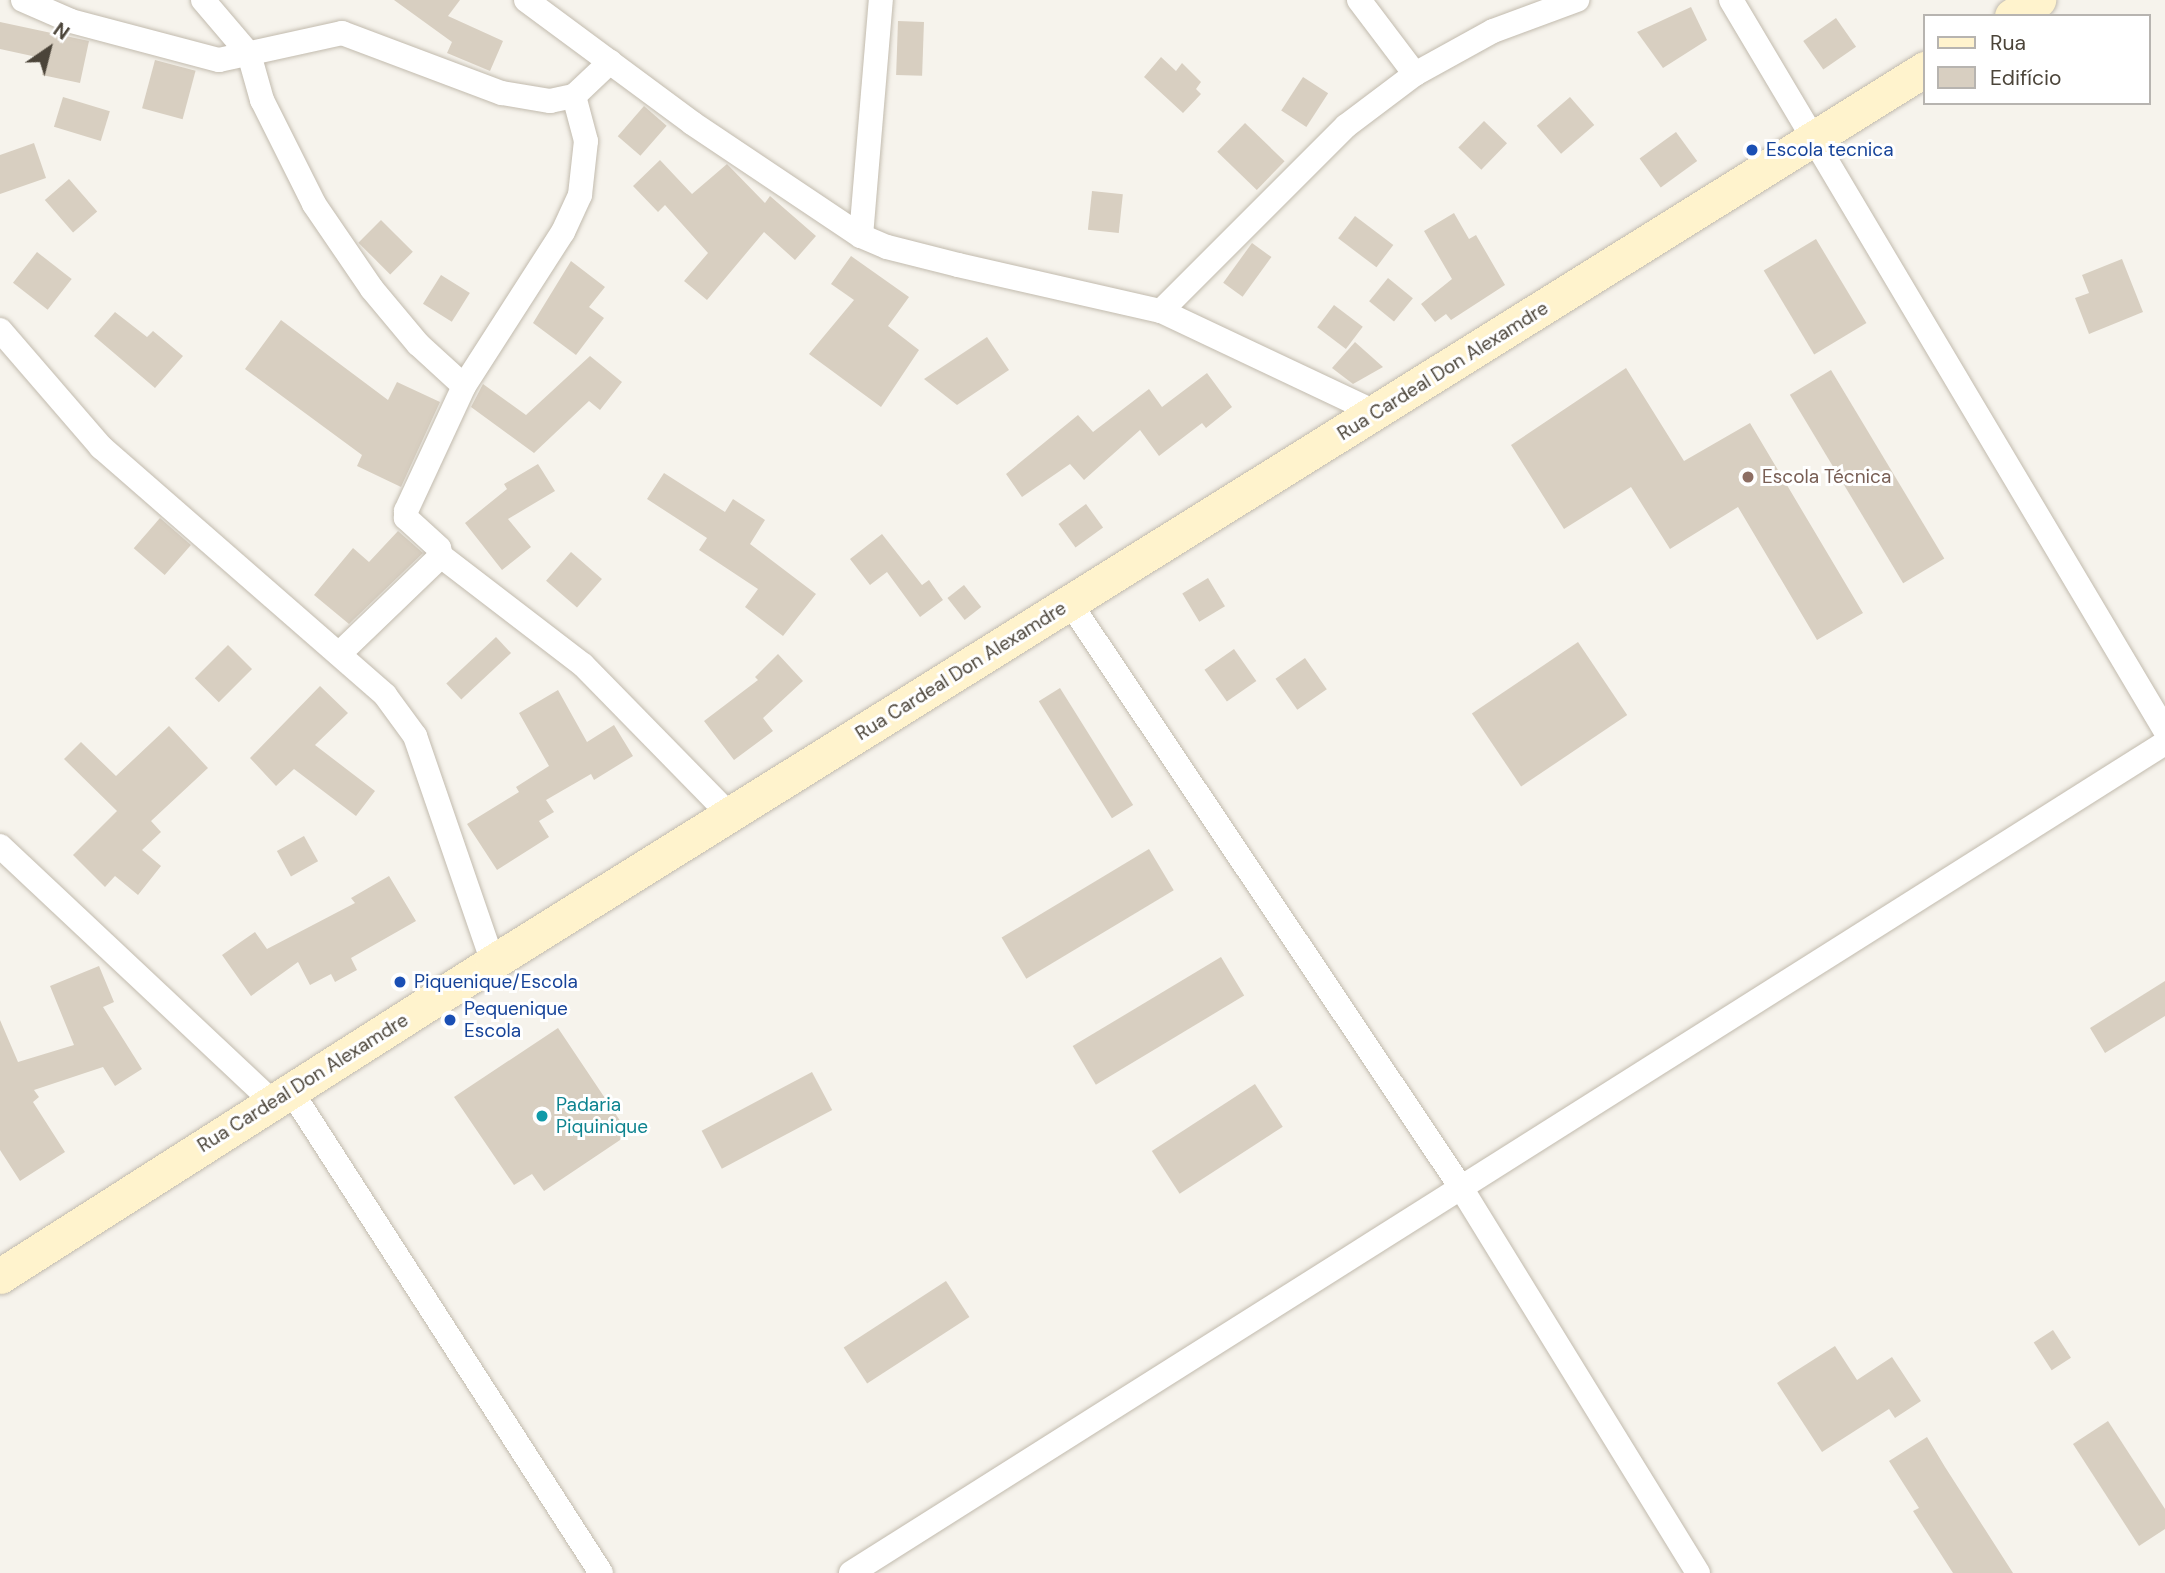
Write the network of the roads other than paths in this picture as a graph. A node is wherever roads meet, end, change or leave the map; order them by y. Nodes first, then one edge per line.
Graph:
1 (23, 0) edge
2 (203, 0) edge
3 (526, 0) edge
4 (881, 0) edge
5 (1359, 0) edge
6 (1577, 0) edge
7 (1731, 0) edge
8 (2038, 0) edge
9 (2015, 14) edge
10 (249, 54) junction
11 (610, 62) junction
12 (1924, 70) edge
13 (1415, 74) junction
14 (573, 96) junction
15 (1816, 137) junction
16 (861, 236) junction
17 (1161, 311) junction
18 (0, 330) edge
19 (464, 386) junction
20 (1377, 412) junction
21 (441, 556) junction
22 (1070, 603) junction
23 (339, 654) junction
24 (2165, 730) edge
25 (2165, 743) edge
26 (730, 815) junction
27 (0, 846) edge
28 (492, 962) junction
29 (281, 1096) junction
30 (1460, 1186) junction
31 (0, 1276) edge
32 (601, 1573) edge
33 (851, 1573) edge
34 (1698, 1573) edge

1 - 10 street
2 - 10 street
3 - 11 street
4 - 16 street
5 - 13 street
6 - 13 street
7 - 15 street
8 - 9 main road
10 - 14 street
10 - 19 street
11 - 14 street
11 - 16 street
12 - 15 main road, Rua Cardeal Don Alexamdre
13 - 17 street
14 - 19 street
15 - 20 main road, Rua Cardeal Don Alexamdre
15 - 24 street
16 - 17 street
17 - 20 street
18 - 23 street
19 - 21 street
20 - 22 main road, Rua Cardeal Don Alexamdre
21 - 23 street
21 - 26 street
22 - 26 main road, Rua Cardeal Don Alexamdre
22 - 30 street
23 - 28 street
25 - 30 street
26 - 28 main road, Rua Cardeal Don Alexamdre
27 - 29 street
28 - 29 main road, Rua Cardeal Don Alexamdre
29 - 31 main road, Rua Cardeal Don Alexamdre
29 - 32 street
30 - 33 street
30 - 34 street

